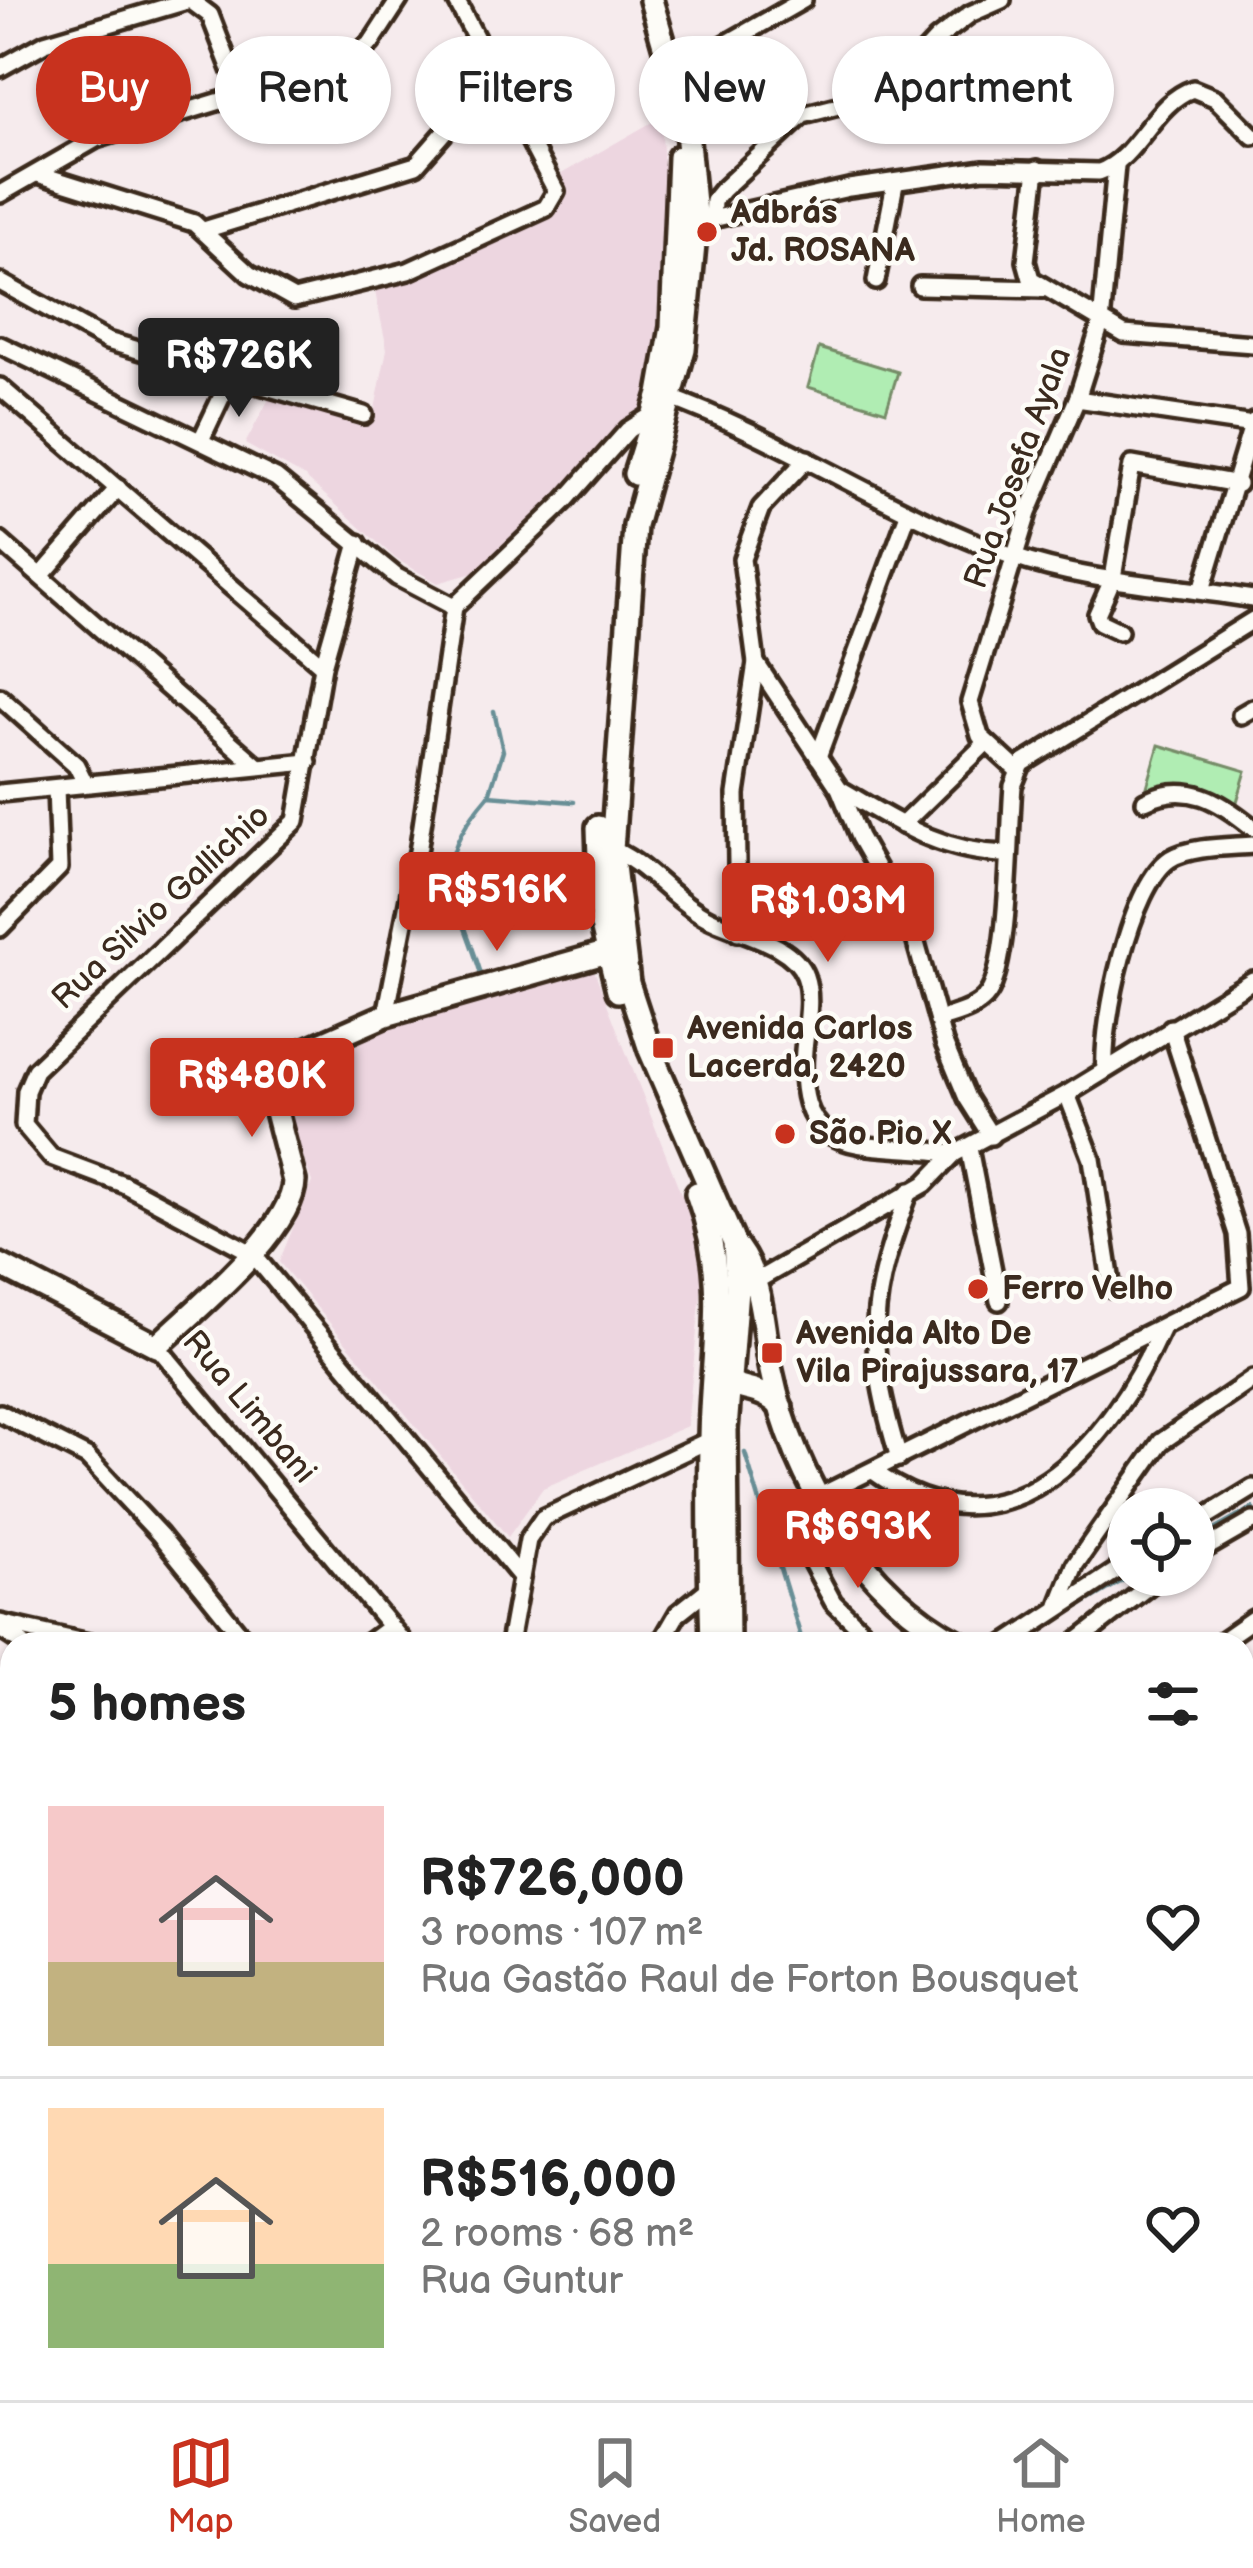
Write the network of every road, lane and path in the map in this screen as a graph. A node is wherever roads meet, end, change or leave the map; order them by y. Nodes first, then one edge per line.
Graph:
1 (399, 0) edge
2 (456, 0) edge
3 (638, 0) edge
4 (651, 0) edge
5 (803, 0) edge
6 (1002, 0) edge
7 (218, 36) edge
8 (376, 36) edge
9 (474, 36) edge
10 (663, 36) edge
11 (740, 36) edge
12 (0, 68) edge
13 (215, 106) edge
14 (1253, 136) edge
15 (434, 144) edge
16 (531, 144) edge
17 (690, 144) edge
18 (1116, 166) junction
19 (1037, 169) junction
20 (38, 174) junction
21 (895, 184) junction
22 (0, 194) edge
23 (696, 223) junction
24 (205, 230) junction
25 (876, 281) dead end
26 (0, 282) edge
27 (920, 286) dead end
28 (1045, 289) junction
29 (1101, 323) junction
30 (0, 344) edge
31 (1253, 344) edge
32 (231, 377) junction
33 (0, 387) edge
34 (1078, 399) junction
35 (664, 404) junction
36 (364, 416) dead end
37 (1252, 431) edge
38 (201, 440) junction
39 (807, 460) junction
40 (1238, 484) junction
41 (118, 488) junction
42 (908, 514) junction
43 (0, 541) edge
44 (358, 543) junction
45 (1015, 557) junction
46 (41, 576) junction
47 (1113, 578) junction
48 (1202, 590) junction
49 (1253, 599) edge
50 (454, 607) junction
51 (1253, 620) edge
52 (1119, 631) dead end
53 (756, 663) junction
54 (323, 666) junction
55 (0, 697) edge
56 (986, 743) junction
57 (818, 757) junction
58 (308, 763) junction
59 (256, 765) junction
60 (1017, 770) junction
61 (86, 783) junction
62 (56, 788) junction
63 (838, 788) junction
64 (0, 793) edge
65 (1145, 801) dead end
66 (902, 826) junction
67 (1253, 828) edge
68 (1253, 845) edge
69 (605, 847) junction
70 (1007, 854) junction
71 (0, 928) edge
72 (739, 932) junction
73 (614, 950) junction
74 (1253, 980) edge
75 (386, 1016) junction
76 (938, 1020) junction
77 (1169, 1029) junction
78 (1105, 1069) junction
79 (1067, 1094) junction
80 (991, 1136) junction
81 (961, 1151) junction
82 (910, 1191) junction
83 (252, 1253) junction
84 (0, 1265) edge
85 (734, 1282) junction
86 (1112, 1288) dead end
87 (998, 1301) dead end
88 (1162, 1328) junction
89 (158, 1346) junction
90 (771, 1371) junction
91 (1253, 1379) edge
92 (729, 1380) junction
93 (781, 1408) junction
94 (0, 1413) edge
95 (718, 1436) junction
96 (899, 1457) junction
97 (873, 1471) junction
98 (1253, 1488) edge
99 (820, 1496) junction
100 (1215, 1511) edge
101 (1253, 1521) edge
102 (1215, 1543) edge
103 (812, 1563) dead end
104 (1107, 1576) edge
105 (521, 1577) junction
106 (719, 1582) junction
107 (1136, 1596) edge
108 (1059, 1605) junction
109 (0, 1626) edge
110 (390, 1627) junction
111 (31, 1632) edge
112 (238, 1632) edge
113 (383, 1632) edge
114 (394, 1632) edge
115 (510, 1632) edge
116 (667, 1632) edge
117 (713, 1632) edge
118 (726, 1632) edge
119 (864, 1632) edge
120 (942, 1632) edge
121 (1022, 1632) edge
122 (1089, 1632) edge

1 - 8 street
2 - 9 street
3 - 23 main road
4 - 10 main road
5 - 11 street
6 - 23 street
7 - 12 street
13 - 20 street
14 - 18 street
15 - 24 street
16 - 24 street
17 - 23 main road
18 - 19 street
18 - 29 street, Rua Josefa Ayala
19 - 21 street
19 - 28 street
20 - 22 street
20 - 24 street
21 - 23 street
21 - 25 street
23 - 35 main road
26 - 32 street
27 - 28 street
28 - 29 street
29 - 31 street
29 - 34 street, Rua Josefa Ayala
30 - 38 street
32 - 36 street
32 - 38 street
33 - 41 street
34 - 37 street
34 - 45 street, Rua Josefa Ayala
35 - 39 street
35 - 50 street
35 - 69 main road
37 - 40 street
38 - 44 street
39 - 42 street
39 - 53 street
40 - 47 street
40 - 48 street
41 - 46 street
41 - 54 street
42 - 45 street
42 - 57 street
43 - 46 street
44 - 50 street
44 - 54 street, Rua Silvio Gallichio
45 - 47 street
45 - 56 street, Rua Josefa Ayala
46 - 59 street
47 - 48 street
47 - 52 street
48 - 49 street
50 - 75 street
51 - 60 street
53 - 57 street
53 - 72 street
54 - 58 street, Rua Silvio Gallichio
55 - 61 street
56 - 60 street
56 - 66 street
57 - 63 street
58 - 59 street
58 - 83 street, Rua Silvio Gallichio
59 - 61 street
60 - 70 street
61 - 62 street
62 - 64 street
62 - 71 street
63 - 66 street
63 - 76 street
65 - 67 street
66 - 70 street
68 - 78 street
69 - 72 street
69 - 73 main road
70 - 76 street
72 - 81 street
73 - 75 main road
73 - 85 main road
73 - 85 main road
74 - 77 street
75 - 83 main road
76 - 80 street
77 - 78 street
77 - 88 street
78 - 79 street
79 - 80 street
79 - 86 street
80 - 81 street
81 - 82 street
81 - 87 street
82 - 85 street
82 - 96 street
83 - 89 main road
83 - 105 street, Rua Silvio Gallichio
84 - 89 main road, Rua Limbani
85 - 90 main road
85 - 92 main road
88 - 96 street
88 - 97 street
89 - 110 street, Rua Limbani
90 - 92 main road
90 - 93 main road
91 - 108 street
92 - 93 main road
92 - 95 main road
93 - 99 main road
94 - 112 street
95 - 105 street
95 - 106 main road
96 - 97 street
97 - 99 street
98 - 100 street
99 - 120 main road
101 - 102 street
103 - 119 street
104 - 108 street
105 - 115 street
106 - 116 street
106 - 117 main road
106 - 118 main road
107 - 122 street
108 - 121 street
109 - 111 street
110 - 113 street
110 - 114 street, Rua Limbani

